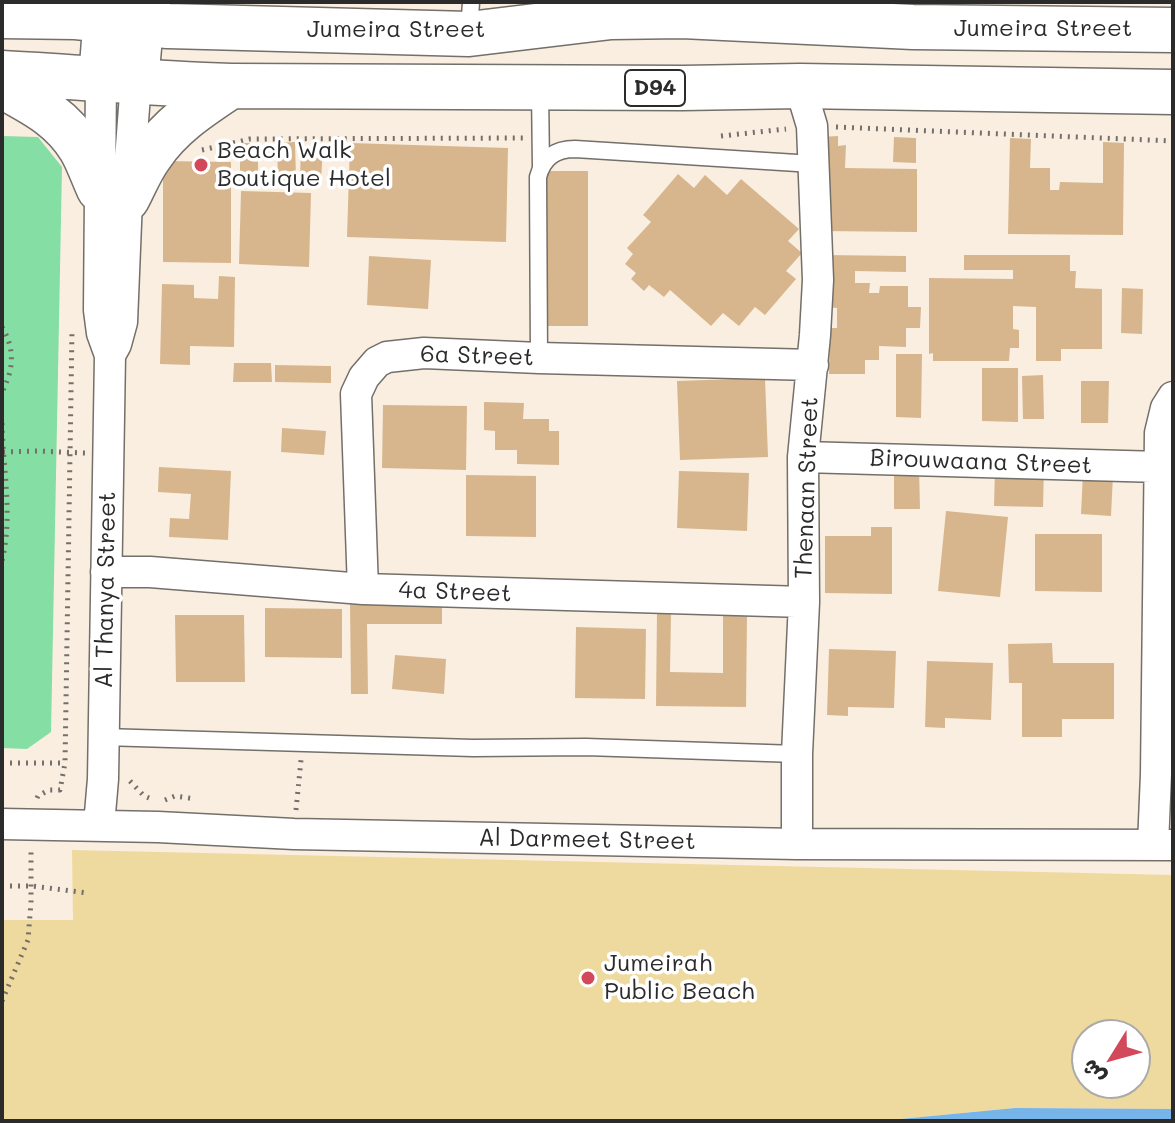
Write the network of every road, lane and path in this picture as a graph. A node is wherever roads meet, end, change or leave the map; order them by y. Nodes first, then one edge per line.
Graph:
1 (12, 2) edge
2 (229, 2) edge
3 (2, 8) edge
4 (632, 9) edge
5 (124, 12) edge
6 (2, 16) edge
7 (470, 18) edge
8 (269, 28) junction
9 (1173, 30) edge
10 (2, 73) edge
11 (119, 80) junction
12 (2, 86) edge
13 (231, 86) junction
14 (800, 86) junction
15 (540, 88) junction
16 (1173, 92) edge
17 (813, 164) junction
18 (541, 168) junction
19 (113, 194) junction
20 (2, 327) edge
21 (72, 328) dead end
22 (539, 358) junction
23 (813, 365) junction
24 (2, 394) edge
25 (1173, 397) edge
26 (2, 423) edge
27 (2, 452) edge
28 (70, 453) junction
29 (108, 454) junction
30 (803, 457) junction
31 (1160, 467) junction
32 (2, 561) edge
33 (106, 572) junction
34 (363, 589) junction
35 (804, 602) junction
36 (1166, 609) edge
37 (114, 738) junction
38 (302, 743) junction
39 (797, 754) junction
40 (2, 763) edge
41 (65, 763) junction
42 (1164, 774) edge
43 (196, 799) dead end
44 (17, 824) edge
45 (99, 825) junction
46 (294, 834) junction
47 (797, 844) junction
48 (1163, 845) edge
49 (2, 886) edge
50 (32, 886) junction
51 (88, 893) dead end
52 (2, 1001) edge

1 - 3 main road
2 - 8 main road
4 - 7 main road, Jumeira Street
4 - 9 main road, Jumeira Street
5 - 6 main road, Jumeira Street
5 - 8 main road, Jumeira Street
5 - 11 main road, Al Thanya Street
7 - 8 main road, Jumeira Street
10 - 11 main road, D94
11 - 13 main road, D94
11 - 19 street, Al Thanya Street
12 - 19 main road
13 - 15 main road, D94
13 - 19 main road
14 - 15 main road, D94
14 - 16 main road, D94
14 - 17 street, Thenaan Street
15 - 18 lane
17 - 18 lane
17 - 23 street, Thenaan Street
18 - 22 lane
19 - 29 street, Al Thanya Street
20 - 24 path
21 - 28 path
22 - 23 street, 6a Street
22 - 34 street, 6a Street
23 - 30 street, Thenaan Street
25 - 31 street
26 - 27 path
27 - 28 path
27 - 32 path
28 - 29 path
28 - 41 path
29 - 33 street, Al Thanya Street
30 - 31 street, Birouwaana Street
30 - 35 street, Thenaan Street
31 - 36 street
33 - 34 street, 4a Street
33 - 37 street, Al Thanya Street
34 - 35 street, 4a Street
35 - 39 street, Thenaan Street
36 - 42 street
37 - 38 lane
37 - 43 path
37 - 45 street, Al Thanya Street
38 - 39 lane
38 - 46 path
39 - 47 street, Thenaan Street
40 - 41 path
41 - 44 path
42 - 48 street
44 - 45 street, Al Darmeet Street
44 - 50 path
45 - 46 street, Al Darmeet Street
46 - 47 street, Al Darmeet Street
47 - 48 street, Al Darmeet Street
49 - 50 path
50 - 51 path
50 - 52 path

